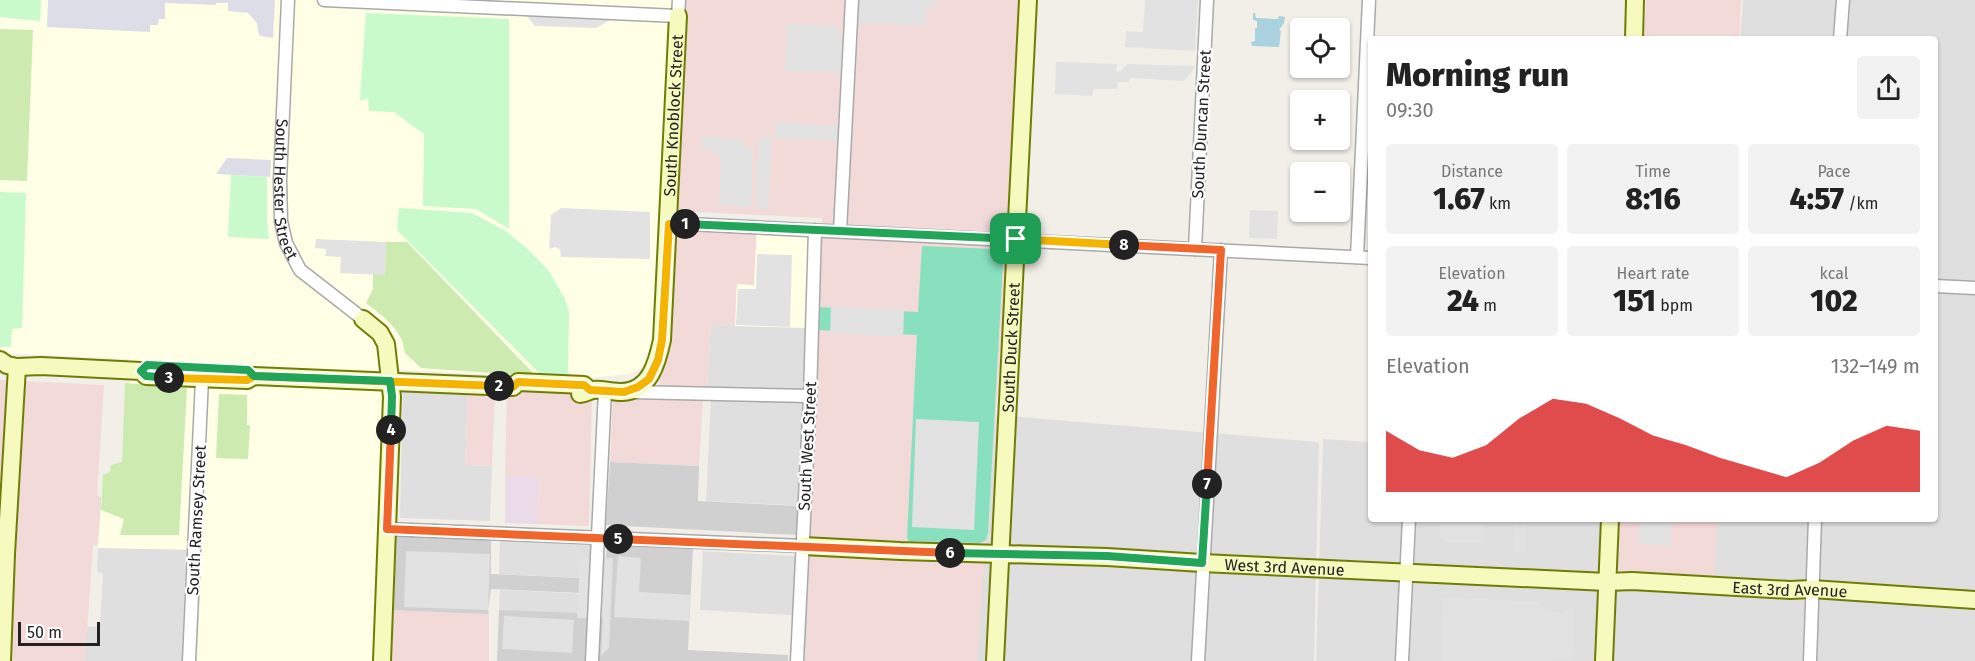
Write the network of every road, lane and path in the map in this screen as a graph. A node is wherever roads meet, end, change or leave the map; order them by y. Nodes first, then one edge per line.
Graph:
1 (288, 0) edge
2 (324, 0) edge
3 (852, 0) edge
4 (1028, 0) edge
5 (1207, 0) edge
6 (1369, 0) edge
7 (1635, 0) edge
8 (1842, 0) edge
9 (679, 8) edge
10 (1634, 36) edge
11 (1840, 36) edge
12 (669, 224) junction
13 (815, 230) junction
14 (840, 231) junction
15 (1016, 239) junction
16 (1195, 249) junction
17 (1221, 250) junction
18 (1357, 258) junction
19 (1368, 258) edge
20 (1938, 286) edge
21 (1975, 288) edge
22 (363, 319) joint
23 (6, 366) edge
24 (141, 371) junction
25 (254, 376) junction
26 (202, 379) junction
27 (390, 381) junction
28 (597, 390) junction
29 (624, 392) junction
30 (810, 396) junction
31 (1409, 522) edge
32 (1610, 522) edge
33 (1815, 522) edge
34 (387, 529) junction
35 (597, 539) junction
36 (803, 546) junction
37 (3, 550) edge
38 (1000, 554) junction
39 (1202, 563) junction
40 (1406, 572) junction
41 (1606, 582) junction
42 (1812, 589) junction
43 (1975, 600) edge
44 (2, 661) edge
45 (189, 661) edge
46 (382, 661) edge
47 (592, 661) edge
48 (797, 661) edge
49 (995, 661) edge
50 (1198, 661) edge
51 (1402, 661) edge
52 (1604, 661) edge
53 (1810, 661) edge

1 - 22 street, South Hester Street
2 - 9 street
3 - 14 street
4 - 15 street, South Duck Street
5 - 16 street, South Duncan Street
6 - 18 street
7 - 10 street
8 - 11 street
9 - 12 street, South Knoblock Street
12 - 13 street
12 - 29 street, South Knoblock Street
13 - 14 street
13 - 30 street, South West Street
14 - 15 street
15 - 16 street
15 - 38 street, South Duck Street
16 - 17 street
17 - 18 street
17 - 39 street
18 - 19 street
20 - 21 street
22 - 27 street, South Hester Street
23 - 24 street
23 - 37 street
24 - 25 street
24 - 26 street
25 - 26 street
25 - 27 street
26 - 45 street, South Ramsey Street
27 - 28 street
27 - 34 street, South Hester Street
28 - 29 street
28 - 35 street
29 - 30 street
30 - 36 street, South West Street
31 - 40 street
32 - 41 street
33 - 42 street
34 - 35 street, West 3rd Avenue
34 - 46 street, South Hester Street
35 - 36 street, West 3rd Avenue
35 - 47 street
36 - 38 street, West 3rd Avenue
36 - 48 street, South West Street
37 - 44 street
38 - 39 street, West 3rd Avenue
38 - 49 street, South Duck Street
39 - 40 street, West 3rd Avenue
39 - 50 street
40 - 41 street, West 3rd Avenue
40 - 51 street
41 - 42 street, East 3rd Avenue
41 - 52 street
42 - 43 street, East 3rd Avenue
42 - 53 street

